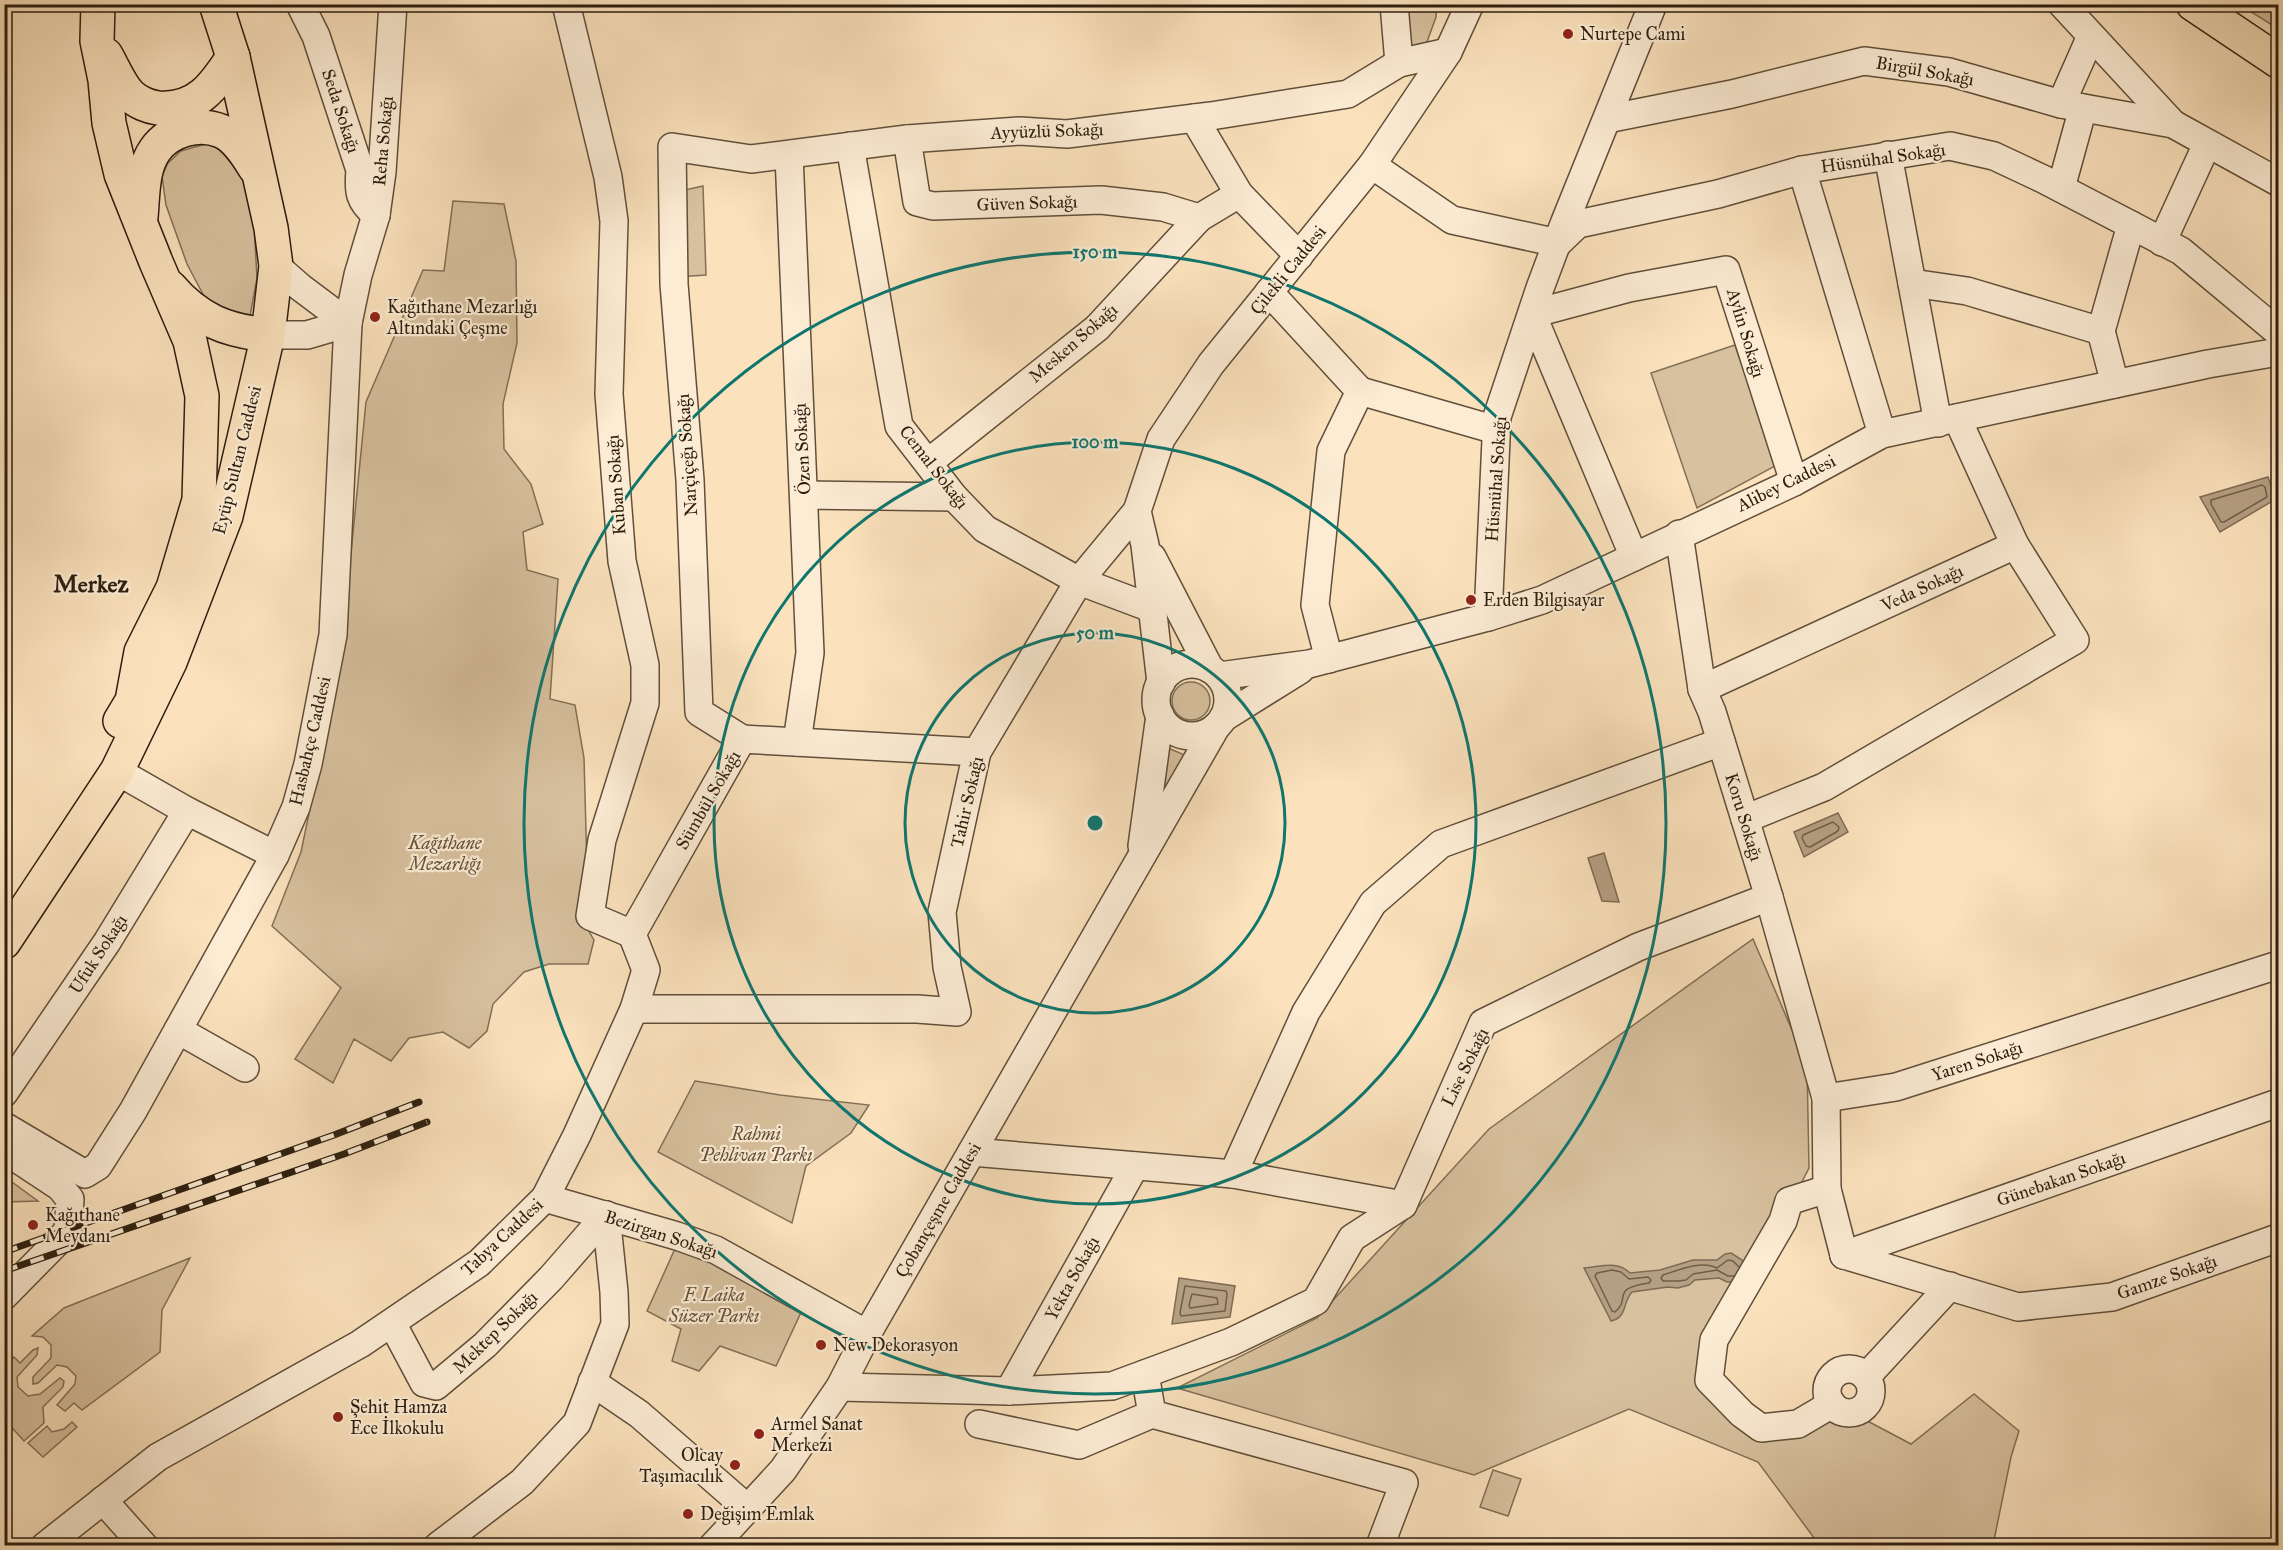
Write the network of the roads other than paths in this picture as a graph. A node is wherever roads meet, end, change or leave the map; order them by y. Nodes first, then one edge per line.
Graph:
1 (98, 4) edge
2 (216, 4) edge
3 (300, 4) edge
4 (380, 4) edge
5 (393, 4) edge
6 (566, 4) edge
7 (1394, 4) edge
8 (1470, 4) edge
9 (1653, 4) edge
10 (2062, 4) edge
11 (2193, 4) edge
12 (2091, 36) junction
13 (97, 40) junction
14 (1448, 52) junction
15 (233, 57) junction
16 (2278, 61) edge
17 (1399, 63) junction
18 (2072, 106) junction
19 (1194, 118) junction
20 (1607, 119) junction
21 (2173, 124) junction
22 (907, 139) junction
23 (2207, 144) junction
24 (850, 146) junction
25 (672, 147) joint
26 (789, 155) junction
27 (1888, 155) junction
28 (1372, 165) junction
29 (1802, 170) junction
30 (260, 174) junction
31 (2278, 182) edge
32 (2061, 188) junction
33 (1239, 194) junction
34 (371, 210) junction
35 (1199, 218) junction
36 (141, 225) junction
37 (2131, 225) junction
38 (2162, 242) junction
39 (1558, 243) junction
40 (1299, 256) junction
41 (276, 266) junction
42 (162, 278) junction
43 (1912, 283) junction
44 (1269, 292) junction
45 (1532, 314) junction
46 (348, 323) junction
47 (2101, 331) junction
48 (2278, 332) edge
49 (268, 335) junction
50 (2278, 352) edge
51 (2115, 384) junction
52 (1360, 391) junction
53 (1947, 420) junction
54 (1496, 430) junction
55 (1882, 434) junction
56 (929, 462) junction
57 (1794, 482) junction
58 (804, 495) junction
59 (954, 497) junction
60 (1137, 511) junction
61 (1679, 534) junction
62 (1145, 545) junction
63 (2014, 545) junction
64 (1634, 557) junction
65 (1079, 581) junction
66 (1151, 608) junction
67 (1488, 617) junction
68 (1319, 662) junction
69 (1215, 672) junction
70 (1161, 682) junction
71 (1702, 689) junction
72 (1160, 715) junction
73 (1220, 722) junction
74 (742, 739) junction
75 (797, 742) junction
76 (1721, 742) junction
77 (977, 752) junction
78 (117, 771) junction
79 (187, 811) junction
80 (1745, 819) junction
81 (275, 855) junction
82 (1141, 859) junction
83 (1769, 897) junction
84 (4, 902) edge
85 (632, 934) junction
86 (4, 942) edge
87 (2278, 965) edge
88 (634, 1009) junction
89 (178, 1030) junction
90 (245, 1068) dead end
91 (4, 1093) edge
92 (1826, 1098) junction
93 (2278, 1103) edge
94 (4, 1126) edge
95 (4, 1150) edge
96 (972, 1152) junction
97 (1135, 1166) junction
98 (1233, 1174) junction
99 (1827, 1189) junction
100 (545, 1198) junction
101 (1403, 1205) junction
102 (606, 1215) junction
103 (2278, 1238) edge
104 (1844, 1255) junction
105 (1950, 1286) junction
106 (4, 1296) edge
107 (392, 1323) junction
108 (867, 1334) junction
109 (1145, 1374) junction
110 (592, 1382) junction
111 (840, 1387) junction
112 (1009, 1391) junction
113 (1152, 1414) junction
114 (979, 1424) dead end
115 (103, 1500) junction
116 (747, 1508) junction
117 (45, 1545) edge
118 (144, 1545) edge
119 (438, 1545) edge
120 (713, 1545) edge
121 (1380, 1545) edge

1 - 13 main road, Eyüp Sultan Caddesi
2 - 15 main road, Eyüp Sultan Caddesi
3 - 34 street, Seda Sokağı
4 - 34 street, Reha Sokağı
5 - 34 street, Reha Sokağı
6 - 85 street, Kuban Sokağı
7 - 17 street
8 - 14 street, Çilekli Caddesi
9 - 20 street, Hüsnühal Sokağı
10 - 12 street, Birgül Sokağı
11 - 16 main road
12 - 18 street
12 - 21 street, Birgül Sokağı
13 - 15 main road
13 - 36 main road, Eyüp Sultan Caddesi
14 - 17 street, Ayyüzlü Sokağı
14 - 28 street, Çilekli Caddesi
15 - 30 main road, Eyüp Sultan Caddesi
17 - 19 street, Ayyüzlü Sokağı
18 - 20 street, Birgül Sokağı
18 - 21 street, Birgül Sokağı
18 - 32 street
19 - 22 street, Ayyüzlü Sokağı
19 - 33 street
20 - 39 street, Hüsnühal Sokağı
21 - 23 street, Birgül Sokağı
22 - 24 street, Ayyüzlü Sokağı
22 - 35 street, Güven Sokağı
23 - 31 street, Birgül Sokağı
23 - 38 street
24 - 26 street, Ayyüzlü Sokağı
24 - 56 street, Cemal Sokağı
25 - 26 street, Ayyüzlü Sokağı
25 - 74 street, Narçiçeğı Sokağı
26 - 58 street, Özen Sokağı
27 - 29 street, Hüsnühal Sokağı
27 - 32 street, Hüsnühal Sokağı
27 - 43 street
28 - 39 street
28 - 40 street, Çilekli Caddesi
29 - 39 street, Hüsnühal Sokağı
29 - 55 street
30 - 36 main road
30 - 41 main road, Eyüp Sultan Caddesi
32 - 37 street, Hüsnühal Sokağı
33 - 35 street, Mesken Sokağı
33 - 40 street
34 - 46 street, Reha Sokağı
35 - 56 street, Mesken Sokağı
36 - 42 main road, Eyüp Sultan Caddesi
37 - 38 street, Hüsnühal Sokağı
37 - 47 street
38 - 48 street, Hüsnühal Sokağı
39 - 45 street, Hüsnühal Sokağı
40 - 44 street, Çilekli Caddesi
41 - 46 street
41 - 49 main road, Eyüp Sultan Caddesi
42 - 49 main road
42 - 84 main road, Eyüp Sultan Caddesi
43 - 47 street
43 - 53 street
44 - 52 street
44 - 60 street, Çilekli Caddesi
45 - 54 street, Hüsnühal Sokağı
45 - 57 street, Aylin Sokağı
45 - 64 street
46 - 49 street
46 - 81 street, Hasbahçe Caddesi
47 - 51 street
49 - 78 main road, Eyüp Sultan Caddesi
50 - 51 street, Alibey Caddesi
51 - 53 street, Alibey Caddesi
52 - 54 street
52 - 68 street
53 - 55 street, Alibey Caddesi
53 - 63 street
54 - 67 street, Hüsnühal Sokağı
55 - 57 street, Alibey Caddesi
56 - 59 street, Cemal Sokağı
57 - 61 street, Alibey Caddesi
58 - 59 street
58 - 75 street, Özen Sokağı
59 - 65 street, Cemal Sokağı
60 - 62 street
60 - 65 street, Tahir Sokağı
61 - 64 street, Alibey Caddesi
61 - 71 street, Koru Sokağı
62 - 66 street
62 - 69 street
63 - 71 street, Veda Sokağı
63 - 80 street
64 - 67 street, Alibey Caddesi
65 - 66 street, Cemal Sokağı
65 - 77 street, Tahir Sokağı
66 - 70 street
67 - 68 street, Alibey Caddesi
68 - 69 street, Alibey Caddesi
68 - 73 street, Alibey Caddesi
69 - 70 street
69 - 73 street
70 - 72 street
71 - 76 street, Koru Sokağı
72 - 73 street
72 - 82 street, Çobançeşme Caddesi
73 - 82 street, Çobançeşme Caddesi
74 - 75 street, Sümbül Sokağı
74 - 85 street, Sümbül Sokağı
75 - 77 street, Sümbül Sokağı
76 - 80 street, Koru Sokağı
76 - 98 street
77 - 88 street, Tahir Sokağı
78 - 79 street
78 - 86 main road, Eyüp Sultan Caddesi
79 - 81 street
79 - 91 street, Ufuk Sokağı
80 - 83 street, Koru Sokağı
81 - 89 street, Hasbahçe Caddesi
82 - 96 street, Çobançeşme Caddesi
83 - 92 street, Koru Sokağı
83 - 101 street, Lise Sokağı
85 - 88 street
87 - 92 street, Yaren Sokağı
88 - 100 street, Tabya Caddesi
89 - 90 street
89 - 94 street, Hasbahçe Caddesi
92 - 99 street
93 - 104 street, Günebakan Sokağı
95 - 106 street
96 - 97 street
96 - 108 street, Çobançeşme Caddesi
97 - 98 street
97 - 112 street, Yekta Sokağı
98 - 101 street
99 - 104 street
99 - 105 street
100 - 102 street, Bezirgan Sokağı
100 - 107 street, Tabya Caddesi
101 - 109 street
102 - 107 street, Mektep Sokağı
102 - 108 street, Bezirgan Sokağı
102 - 110 street
103 - 105 street, Gamze Sokağı
104 - 105 street, Gamze Sokağı
107 - 115 street, Tabya Caddesi
108 - 111 street, Çobançeşme Caddesi
109 - 112 street
109 - 113 street
110 - 116 street
110 - 119 street
111 - 112 street
111 - 116 street, Çobançeşme Caddesi
113 - 114 street
113 - 121 street
115 - 117 street, Tabya Caddesi
115 - 118 street
116 - 120 street, Çobançeşme Caddesi

